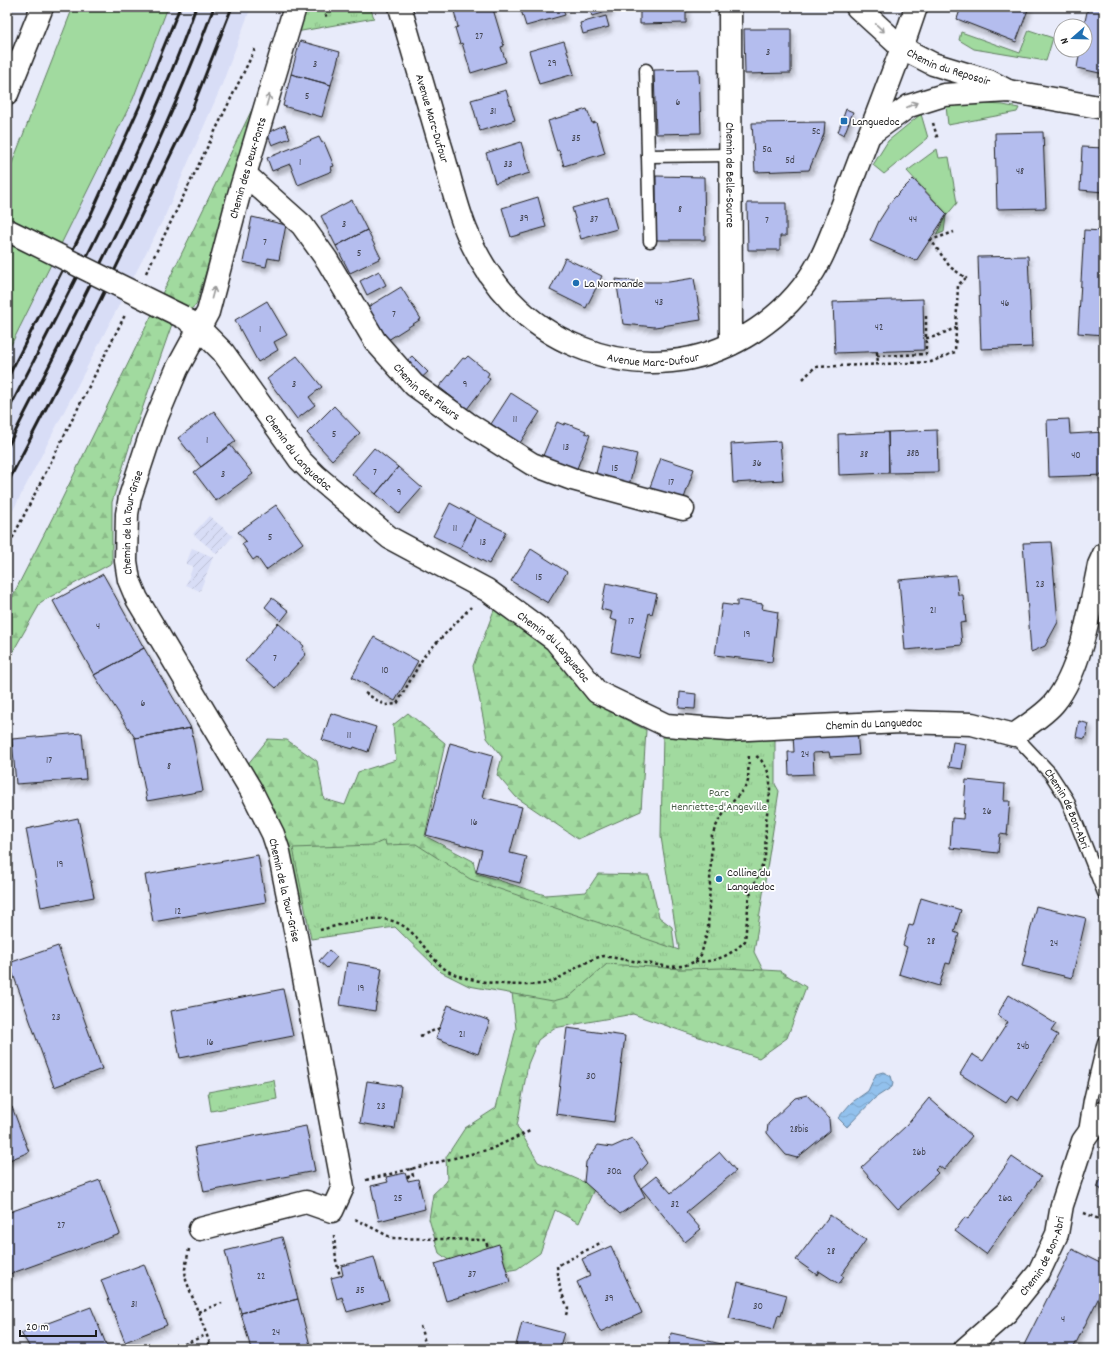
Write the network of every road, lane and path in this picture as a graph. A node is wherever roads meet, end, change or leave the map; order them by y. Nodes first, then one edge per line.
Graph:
1 (42, 7) edge
2 (295, 7) edge
3 (400, 7) edge
4 (730, 7) edge
5 (857, 7) edge
6 (916, 7) edge
7 (902, 48) junction
8 (646, 70) dead end
9 (1008, 91) junction
10 (7, 94) edge
11 (1104, 108) edge
12 (932, 119) dead end
13 (869, 135) junction
14 (938, 140) dead end
15 (730, 155) junction
16 (648, 156) junction
17 (246, 175) junction
18 (7, 230) edge
19 (954, 232) dead end
20 (650, 241) dead end
21 (926, 315) dead end
22 (192, 323) junction
23 (957, 328) junction
24 (926, 338) junction
25 (731, 344) junction
26 (877, 352) dead end
27 (877, 356) junction
28 (878, 364) junction
29 (803, 379) dead end
30 (683, 509) dead end
31 (1104, 554) edge
32 (488, 590) junction
33 (365, 693) dead end
34 (1014, 735) junction
35 (749, 752) dead end
36 (748, 781) dead end
37 (1104, 893) edge
38 (296, 935) junction
39 (694, 962) junction
40 (440, 1028) dead end
41 (420, 1036) dead end
42 (1104, 1042) edge
43 (1104, 1112) edge
44 (532, 1130) dead end
45 (1083, 1141) junction
46 (411, 1168) junction
47 (407, 1177) dead end
48 (343, 1187) junction
49 (332, 1211) junction
50 (200, 1229) joint
51 (602, 1242) dead end
52 (488, 1247) dead end
53 (340, 1276) dead end
54 (222, 1303) dead end
55 (198, 1312) junction
56 (566, 1316) dead end
57 (420, 1326) dead end
58 (206, 1336) junction
59 (209, 1343) junction
60 (173, 1349) edge
61 (209, 1349) edge
62 (212, 1349) edge
63 (427, 1349) edge
64 (965, 1349) edge

1 - 10 street
17 -> 2 street, Chemin des Deux-Ponts
3 - 25 street, Avenue Marc-Dufour
4 - 15 street, Chemin de Belle-Source
5 -> 7 street, Chemin du Reposoir
6 - 7 street, Avenue Marc-Dufour
7 - 9 street, Chemin du Reposoir
7 - 13 street, Avenue Marc-Dufour
8 - 16 lane
9 - 11 street, Chemin du Reposoir
13 -> 9 street, Chemin du Reposoir
12 - 14 path
13 - 25 street, Avenue Marc-Dufour
15 - 16 lane
15 - 25 street, Chemin de Belle-Source
16 - 20 lane
22 -> 17 street, Chemin des Deux-Ponts
17 - 30 street, Chemin des Fleurs
18 - 22 street, Chemin du Languedoc, bridge
19 - 23 path
21 - 24 path
22 - 32 street, Chemin du Languedoc
22 - 38 street, Chemin de la Tour-Grise
23 - 24 path
23 - 28 path
24 - 27 path
26 - 27 path
27 - 28 path
28 - 29 path
31 - 34 street
32 - 33 path
32 - 34 street, Chemin du Languedoc
34 - 37 lane, Chemin de Bon-Abri
35 - 39 path
36 - 39 path
38 - 39 path
38 - 48 street, Chemin de la Tour-Grise
40 - 41 path
42 - 45 lane, Chemin de Bon-Abri
43 - 45 street, Chemin de Bon-Abri
44 - 46 path
45 - 64 street, Chemin de Bon-Abri
46 - 47 path
46 - 48 path
48 - 49 street
49 - 50 street
49 - 52 path
49 - 53 path
50 - 55 path
51 - 56 path
54 - 55 path
55 - 58 path
57 - 63 path
58 - 59 path
58 - 60 path
59 - 61 path
59 - 62 path

